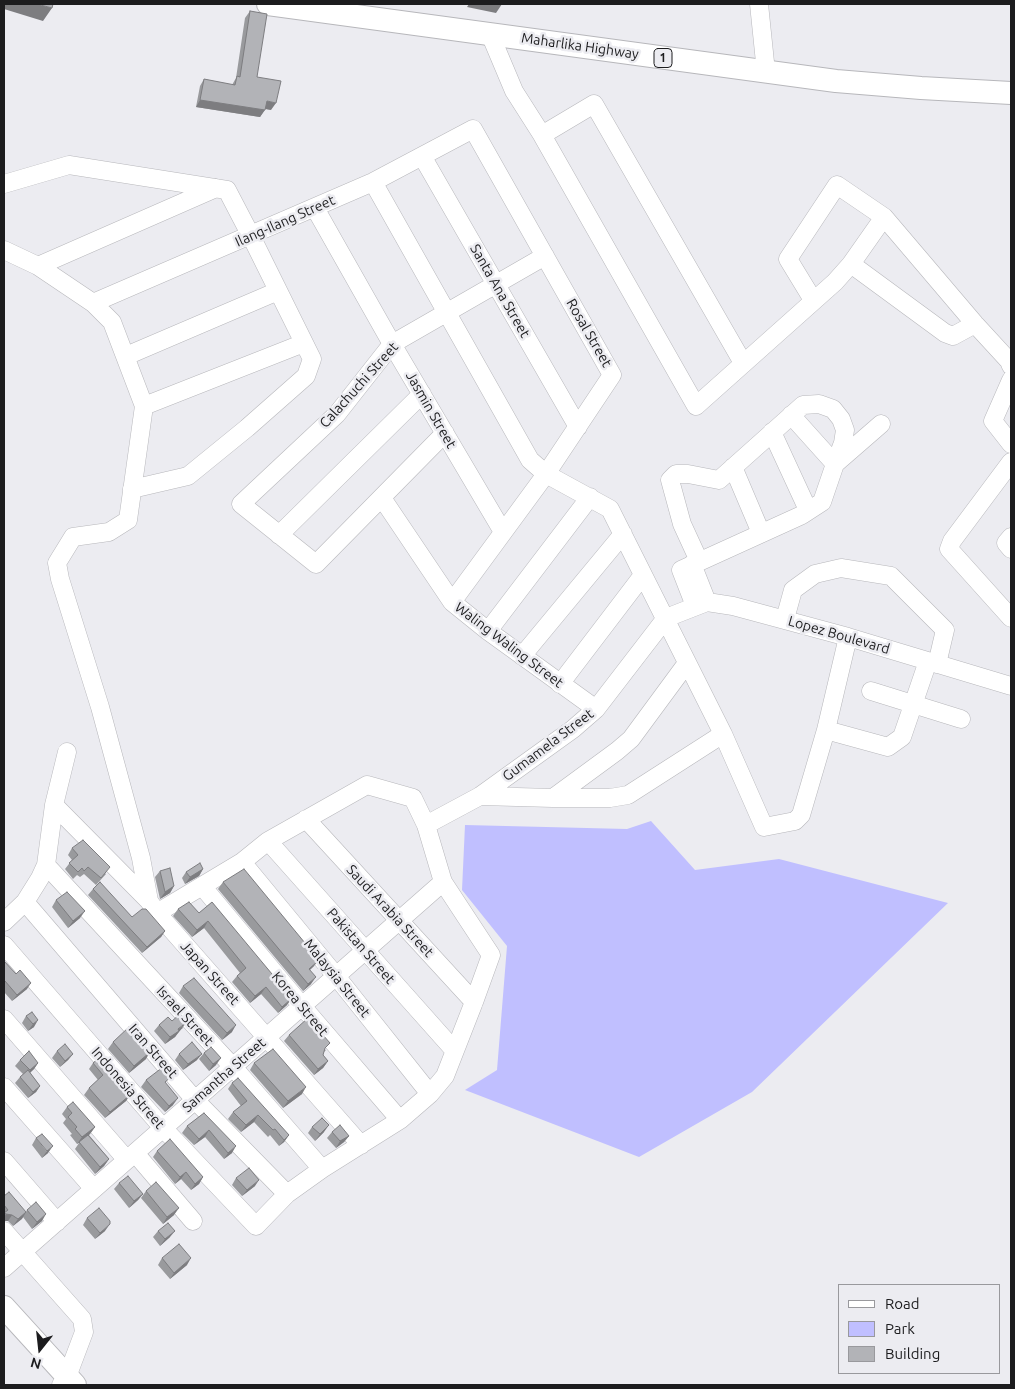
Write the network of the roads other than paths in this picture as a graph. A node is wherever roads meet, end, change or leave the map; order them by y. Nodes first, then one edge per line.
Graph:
1 (268, 4) edge
2 (759, 4) edge
3 (490, 34) junction
4 (766, 72) junction
5 (1011, 94) edge
6 (472, 128) joint
7 (542, 135) junction
8 (422, 156) junction
9 (373, 182) junction
10 (4, 184) edge
11 (216, 188) junction
12 (315, 208) junction
13 (884, 217) junction
14 (251, 236) junction
15 (4, 250) edge
16 (545, 256) junction
17 (851, 264) junction
18 (38, 266) junction
19 (496, 284) junction
20 (278, 291) junction
21 (813, 300) junction
22 (93, 303) junction
23 (447, 312) junction
24 (975, 324) junction
25 (304, 343) junction
26 (392, 344) junction
27 (126, 356) junction
28 (743, 363) junction
29 (1011, 366) edge
30 (1010, 388) edge
31 (422, 394) junction
32 (144, 406) junction
33 (791, 415) junction
34 (881, 424) dead end
35 (578, 427) junction
36 (772, 432) junction
37 (445, 433) junction
38 (1011, 444) edge
39 (1011, 462) edge
40 (835, 464) junction
41 (733, 467) junction
42 (546, 474) junction
43 (132, 489) junction
44 (590, 497) junction
45 (382, 498) junction
46 (808, 510) junction
47 (503, 532) junction
48 (622, 534) junction
49 (761, 534) junction
50 (279, 535) junction
51 (1011, 537) edge
52 (1011, 549) edge
53 (696, 563) junction
54 (644, 574) junction
55 (452, 602) junction
56 (701, 604) junction
57 (666, 618) junction
58 (1011, 618) edge
59 (785, 619) junction
60 (488, 631) junction
61 (848, 637) junction
62 (522, 656) junction
63 (932, 662) junction
64 (687, 663) junction
65 (560, 684) junction
66 (1011, 686) edge
67 (871, 691) dead end
68 (913, 704) junction
69 (596, 709) junction
70 (961, 719) dead end
71 (826, 730) junction
72 (723, 734) junction
73 (67, 752) dead end
74 (480, 796) junction
75 (553, 798) junction
76 (54, 805) junction
77 (306, 819) junction
78 (426, 825) junction
79 (268, 841) junction
80 (242, 862) junction
81 (46, 866) junction
82 (444, 882) junction
83 (202, 886) junction
84 (25, 902) junction
85 (153, 907) junction
86 (399, 921) junction
87 (4, 922) edge
88 (4, 945) edge
89 (365, 951) junction
90 (336, 976) junction
91 (474, 1002) junction
92 (302, 1006) junction
93 (4, 1019) edge
94 (267, 1037) junction
95 (454, 1050) junction
96 (233, 1067) junction
97 (4, 1087) edge
98 (430, 1094) junction
99 (195, 1100) junction
100 (400, 1120) junction
101 (163, 1128) junction
102 (361, 1144) junction
103 (131, 1156) junction
104 (4, 1161) edge
105 (322, 1169) junction
106 (94, 1189) junction
107 (287, 1194) junction
108 (193, 1221) dead end
109 (57, 1222) junction
110 (4, 1231) edge
111 (22, 1253) junction
112 (4, 1268) edge
113 (4, 1307) edge
114 (68, 1382) edge

1 - 3 main road, Maharlika Highway / 1
2 - 4 street
3 - 4 main road, Maharlika Highway / 1
3 - 7 street
4 - 5 main road, Maharlika Highway / 1
6 - 8 street, Ilang-Ilang Street
6 - 16 street, Rosal Street
7 - 28 street
7 - 28 street
8 - 9 street, Ilang-Ilang Street
8 - 19 street, Santa Ana Street
9 - 12 street, Ilang-Ilang Street
9 - 23 street
10 - 11 street
11 - 14 street
11 - 18 street
12 - 14 street, Ilang-Ilang Street
12 - 26 street, Jasmin Street
13 - 17 street
13 - 21 street
13 - 24 street
14 - 20 street
14 - 22 street, Ilang-Ilang Street
15 - 18 street
16 - 19 street, Calachuchi Street
16 - 35 street, Rosal Street
17 - 21 street
17 - 24 street
18 - 22 street
19 - 23 street, Calachuchi Street
19 - 35 street, Santa Ana Street
20 - 25 street
20 - 27 street
21 - 28 street
22 - 27 street
23 - 26 street, Calachuchi Street
23 - 42 street
24 - 29 street
25 - 32 street
25 - 43 street
26 - 31 street, Jasmin Street
26 - 50 street, Calachuchi Street
27 - 32 street
30 - 38 street
31 - 37 street, Jasmin Street
31 - 50 street
32 - 43 street
33 - 36 street
33 - 40 street
33 - 40 street
34 - 40 street
35 - 42 street, Rosal Street
36 - 41 street
36 - 46 street
37 - 45 street
37 - 47 street, Jasmin Street
39 - 58 street
40 - 46 street
41 - 49 street
41 - 53 street
42 - 44 street
42 - 47 street, Rosal Street
43 - 85 street
44 - 48 street
44 - 60 street
45 - 50 street
45 - 55 street, Waling Waling Street
46 - 49 street
47 - 55 street, Rosal Street
48 - 54 street
48 - 62 street
49 - 53 street
51 - 52 street
53 - 56 street
54 - 57 street
54 - 65 street
55 - 60 street, Waling Waling Street
56 - 57 street
56 - 59 street, Lopez Boulevard
57 - 64 street
57 - 69 street, Gumamela Street
59 - 61 street, Lopez Boulevard
59 - 63 street
60 - 62 street, Waling Waling Street
61 - 63 street, Lopez Boulevard
61 - 71 street
62 - 65 street, Waling Waling Street
63 - 66 street, Lopez Boulevard
63 - 68 street
64 - 72 street
64 - 75 street
65 - 69 street, Waling Waling Street
67 - 68 street
68 - 70 street
68 - 71 street
69 - 74 street, Gumamela Street
71 - 72 street
72 - 75 street
73 - 76 street
74 - 75 street
74 - 78 street, Gumamela Street
76 - 81 street
76 - 85 street, Japan Street
77 - 78 street
77 - 79 street
77 - 86 street, Saudi Arabia Street
78 - 82 street
79 - 80 street
79 - 89 street, Pakistan Street
80 - 83 street
80 - 90 street, Malaysia Street
81 - 84 street
81 - 96 street, Israel Street
82 - 86 street, Samantha Street
82 - 91 street
83 - 85 street
83 - 92 street, Korea Street
84 - 87 street
84 - 99 street, Iran Street
85 - 94 street, Japan Street
86 - 89 street, Samantha Street
86 - 91 street, Saudi Arabia Street
88 - 101 street, Indonesia Street
89 - 90 street, Samantha Street
89 - 95 street, Pakistan Street
90 - 92 street, Samantha Street
90 - 98 street, Malaysia Street
91 - 95 street
92 - 94 street, Samantha Street
92 - 100 street, Korea Street
93 - 103 street
94 - 96 street, Samantha Street
94 - 102 street, Japan Street
95 - 98 street
96 - 99 street, Samantha Street
96 - 105 street, Israel Street
97 - 106 street
98 - 100 street
99 - 101 street, Samantha Street
99 - 107 street, Iran Street
100 - 102 street
101 - 103 street, Samantha Street
101 - 107 street, Indonesia Street
102 - 105 street
103 - 106 street, Samantha Street
103 - 108 street
104 - 109 street
105 - 107 street
106 - 109 street, Samantha Street
109 - 111 street, Samantha Street
110 - 111 street
111 - 112 street, Samantha Street
111 - 114 street
113 - 114 main road

